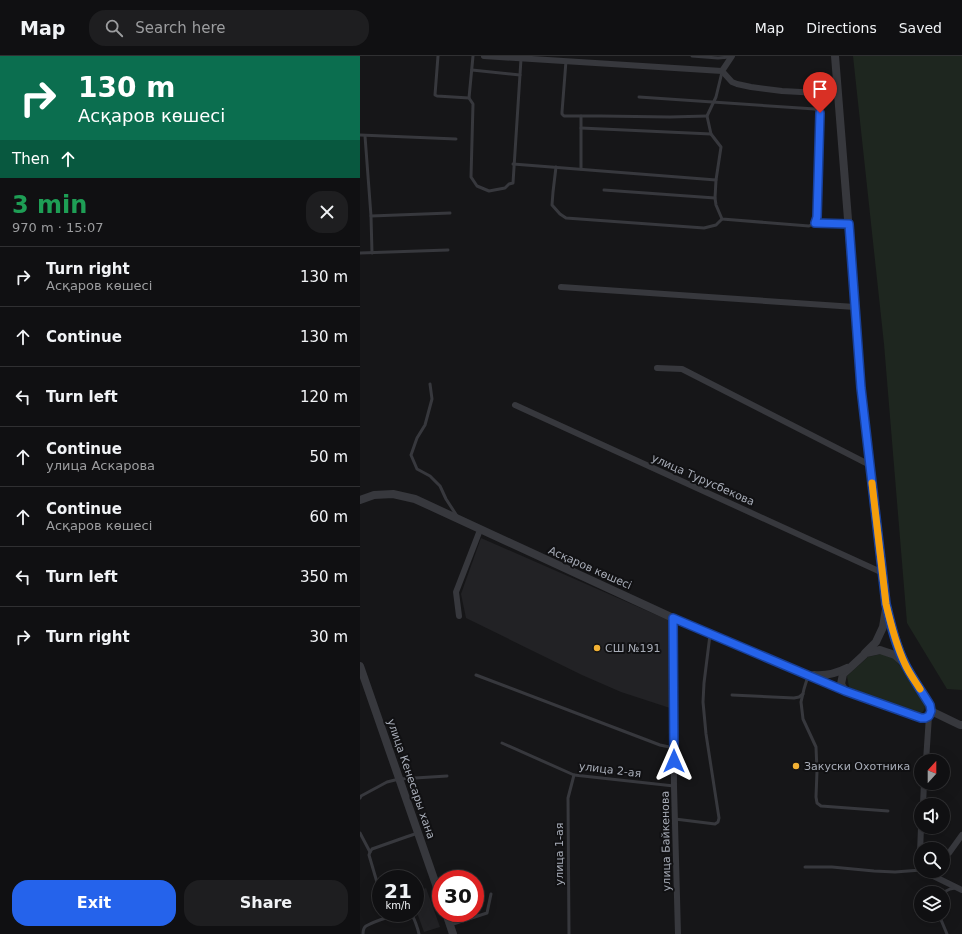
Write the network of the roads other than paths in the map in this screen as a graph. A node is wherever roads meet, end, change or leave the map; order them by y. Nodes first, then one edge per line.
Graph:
1 (438, 56) edge
2 (473, 56) edge
3 (484, 56) edge
4 (492, 56) edge
5 (692, 56) edge
6 (732, 56) edge
7 (835, 56) edge
8 (521, 58) junction
9 (566, 61) junction
10 (472, 70) junction
11 (722, 71) junction
12 (520, 75) junction
13 (838, 94) junction
14 (639, 97) dead end
15 (469, 98) junction
16 (714, 102) junction
17 (581, 116) junction
18 (707, 116) junction
19 (581, 128) junction
20 (711, 134) junction
21 (360, 135) edge
22 (366, 136) junction
23 (456, 138) dead end
24 (513, 164) junction
25 (556, 167) junction
26 (581, 169) junction
27 (716, 180) junction
28 (604, 190) dead end
29 (715, 198) junction
30 (450, 213) dead end
31 (372, 216) junction
32 (722, 219) junction
33 (815, 223) junction
34 (849, 224) junction
35 (448, 250) dead end
36 (360, 253) edge
37 (372, 253) junction
38 (561, 287) dead end
39 (856, 307) junction
40 (657, 368) dead end
41 (430, 384) dead end
42 (515, 405) dead end
43 (870, 465) junction
44 (360, 500) edge
45 (459, 520) junction
46 (480, 530) junction
47 (883, 573) junction
48 (886, 604) junction
49 (459, 616) dead end
50 (673, 618) junction
51 (710, 634) junction
52 (853, 664) junction
53 (906, 665) junction
54 (360, 666) edge
55 (476, 675) dead end
56 (809, 675) junction
57 (845, 691) junction
58 (803, 694) junction
59 (732, 695) dead end
60 (930, 714) junction
61 (962, 725) edge
62 (502, 743) dead end
63 (674, 748) junction
64 (927, 754) edge
65 (574, 775) junction
66 (447, 776) dead end
67 (399, 779) junction
68 (674, 786) junction
69 (360, 798) edge
70 (888, 811) dead end
71 (675, 819) junction
72 (360, 833) edge
73 (418, 834) junction
74 (962, 835) edge
75 (370, 852) junction
76 (950, 852) edge
77 (805, 867) dead end
78 (373, 870) edge
79 (914, 871) edge
80 (432, 874) edge
81 (937, 878) edge
82 (960, 889) edge
83 (491, 894) dead end
84 (449, 922) edge
85 (942, 922) edge
86 (450, 925) junction
87 (362, 934) edge
88 (420, 934) edge
89 (453, 934) edge
90 (569, 934) edge
91 (678, 934) edge
92 (948, 934) edge

1 - 15 lane
2 - 10 lane
3 - 4 street
4 - 8 street
5 - 6 lane
6 - 11 street
7 - 13 street
8 - 9 street
8 - 12 lane
9 - 11 street
9 - 17 lane
10 - 12 lane
10 - 15 lane
11 - 13 street
11 - 16 lane
12 - 24 lane
13 - 34 street
14 - 16 lane
15 - 24 lane
16 - 18 lane
16 - 33 lane
17 - 18 lane
17 - 19 lane
18 - 20 lane
19 - 20 lane
19 - 26 lane
20 - 27 lane
21 - 22 lane
22 - 23 lane
22 - 31 lane
24 - 25 lane
25 - 26 lane
25 - 32 lane
26 - 27 lane
27 - 29 lane
28 - 29 lane
29 - 32 lane
30 - 31 lane
31 - 37 lane
32 - 33 lane
33 - 34 lane
34 - 39 street
35 - 37 lane
36 - 37 lane
38 - 39 street
39 - 43 street
40 - 43 street
41 - 45 lane
42 - 47 street, улица Турусбекова
43 - 47 street
44 - 45 street, Асқаров көшесі
45 - 46 street, Асқаров көшесі
46 - 49 street
46 - 50 street, Асқаров көшесі
47 - 48 street
48 - 52 street
48 - 53 street
50 - 51 street, Асқаров көшесі
50 - 63 street, улица Байкенова
51 - 56 street, Асқаров көшесі
51 - 71 lane
52 - 53 street
52 - 56 street
52 - 57 street
53 - 60 street
54 - 67 street, улица Кенесары хана
55 - 63 lane
56 - 57 street, Асқаров көшесі
56 - 58 lane
57 - 60 street, Асқаров көшесі
58 - 59 lane
58 - 70 lane
60 - 61 street
60 - 64 street
62 - 65 lane, улица 2-ая
63 - 68 street, улица Байкенова
65 - 68 lane, улица 2-ая
65 - 90 lane, улица 1-ая
66 - 67 lane
67 - 69 lane
67 - 73 street, улица Кенесары хана
68 - 71 street, улица Байкенова
71 - 91 street, улица Байкенова
72 - 75 lane
73 - 75 lane
73 - 80 street, улица Кенесары хана
74 - 76 street
75 - 78 lane
77 - 79 lane
81 - 82 street
83 - 86 lane
84 - 86 street
85 - 92 lane
86 - 89 street
87 - 88 lane

